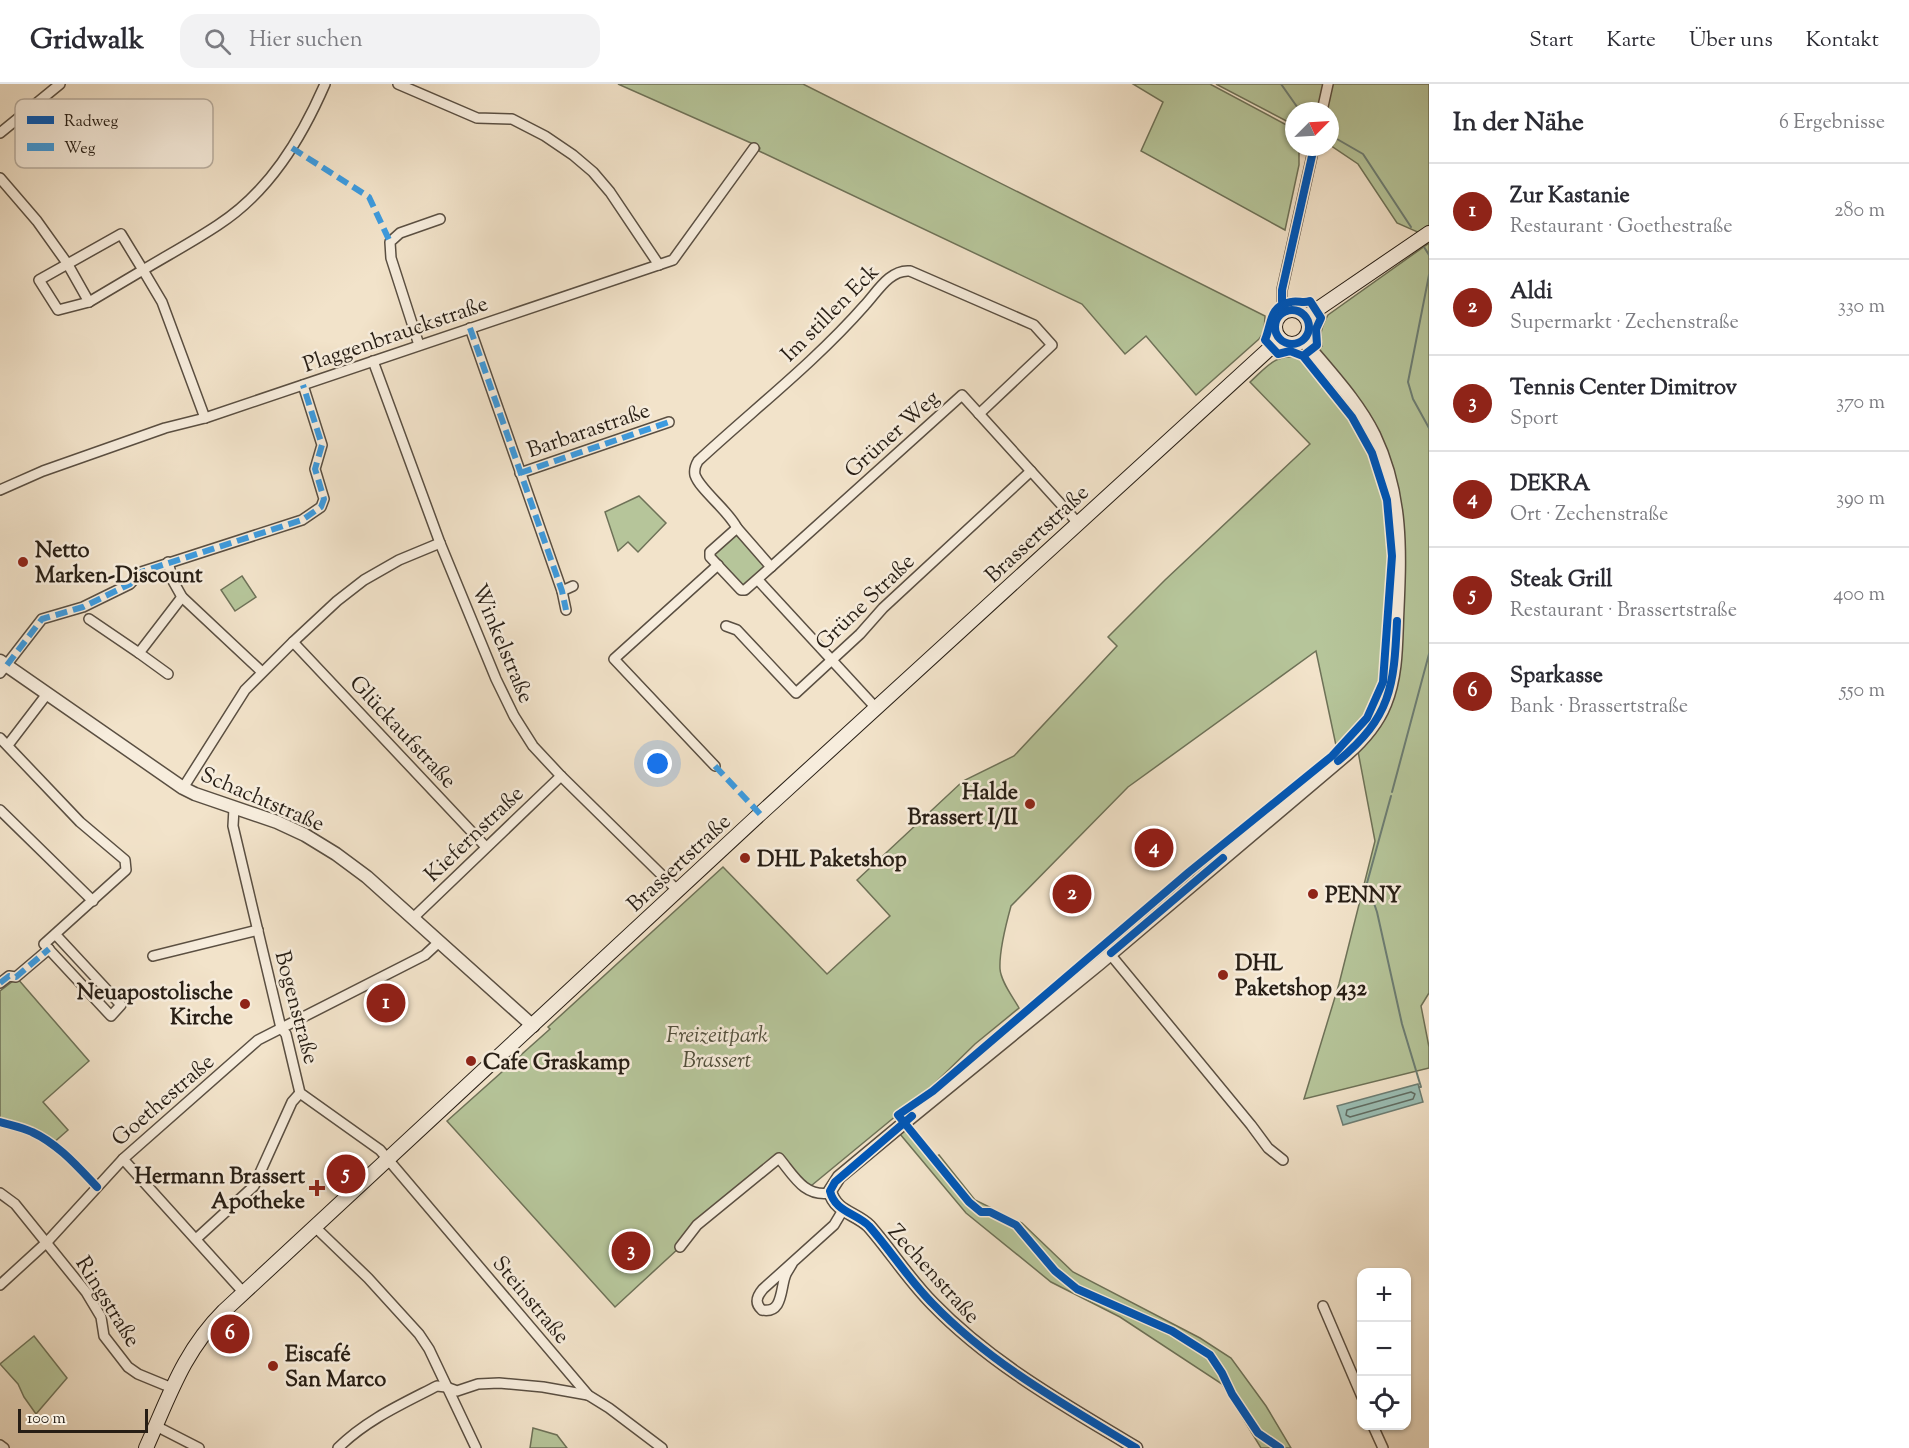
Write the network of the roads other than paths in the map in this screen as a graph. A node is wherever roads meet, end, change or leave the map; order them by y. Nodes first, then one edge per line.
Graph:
1 (60, 84) edge
2 (325, 84) edge
3 (398, 84) edge
4 (1328, 84) edge
5 (42, 99) edge
6 (1324, 102) edge
7 (15, 121) edge
8 (0, 133) edge
9 (754, 148) dead end
10 (1312, 156) edge
11 (0, 178) edge
12 (440, 219) dead end
13 (1429, 233) edge
14 (67, 263) junction
15 (659, 265) junction
16 (143, 270) junction
17 (89, 302) junction
18 (1286, 310) junction
19 (1306, 317) junction
20 (470, 328) junction
21 (1280, 339) junction
22 (1303, 340) junction
23 (419, 345) junction
24 (373, 361) junction
25 (303, 385) junction
26 (979, 414) junction
27 (205, 418) junction
28 (669, 422) dead end
29 (1031, 471) junction
30 (519, 473) junction
31 (0, 490) edge
32 (1078, 523) junction
33 (737, 528) junction
34 (440, 543) junction
35 (168, 562) junction
36 (718, 565) junction
37 (771, 567) junction
38 (758, 580) junction
39 (573, 586) dead end
40 (562, 591) junction
41 (182, 597) junction
42 (566, 610) dead end
43 (89, 619) dead end
44 (726, 626) dead end
45 (293, 642) junction
46 (139, 653) junction
47 (831, 659) junction
48 (2, 666) edge
49 (262, 672) junction
50 (168, 674) dead end
51 (47, 694) junction
52 (876, 708) junction
53 (0, 738) edge
54 (8, 745) junction
55 (714, 766) dead end
56 (561, 776) junction
57 (183, 788) junction
58 (234, 808) junction
59 (0, 810) edge
60 (486, 846) junction
61 (678, 891) junction
62 (93, 901) junction
63 (413, 918) junction
64 (258, 930) junction
65 (55, 934) junction
66 (439, 942) junction
67 (46, 946) junction
68 (1110, 954) junction
69 (153, 956) dead end
70 (0, 983) edge
71 (533, 1026) junction
72 (281, 1028) junction
73 (300, 1094) junction
74 (123, 1159) junction
75 (387, 1159) junction
76 (1283, 1160) dead end
77 (0, 1193) edge
78 (830, 1193) junction
79 (843, 1210) junction
80 (315, 1227) junction
81 (196, 1239) junction
82 (47, 1242) junction
83 (680, 1247) dead end
84 (794, 1262) junction
85 (0, 1285) edge
86 (244, 1293) junction
87 (1323, 1306) dead end
88 (1357, 1385) edge
89 (446, 1387) junction
90 (172, 1388) junction
91 (588, 1395) junction
92 (156, 1426) junction
93 (1376, 1430) edge
94 (0, 1445) edge
95 (4, 1448) edge
96 (146, 1448) edge
97 (199, 1448) edge
98 (338, 1448) edge
99 (477, 1448) edge
100 (662, 1448) edge
101 (1136, 1448) edge
102 (1383, 1448) edge

1 - 5 street
2 - 16 street
3 - 15 street
4 - 6 street
7 - 8 street
9 - 15 street, Plaggenbrauckstraße
10 - 18 street
11 - 14 street
12 - 23 street
13 - 19 main road
14 - 16 street
14 - 17 street
14 - 17 street
15 - 20 street, Plaggenbrauckstraße
16 - 17 street
16 - 27 street
18 - 19 main road
18 - 21 main road
19 - 22 main road
20 - 23 street, Plaggenbrauckstraße
20 - 30 street, Barbarastraße
21 - 22 main road
21 - 32 main road, Brassertstraße
22 - 68 street
23 - 24 street, Plaggenbrauckstraße
24 - 25 street, Plaggenbrauckstraße
24 - 34 street, Winkelstraße
25 - 27 street, Plaggenbrauckstraße
25 - 35 street
26 - 29 street, Grüner Weg
26 - 33 street, Im stillen Eck
26 - 37 street, Grüner Weg
27 - 31 street, Plaggenbrauckstraße
28 - 30 street, Barbarastraße
29 - 32 street, Grüner Weg
29 - 47 street, Grüne Straße
30 - 40 street, Barbarastraße
32 - 52 main road, Brassertstraße
33 - 36 street
33 - 37 street
34 - 45 street
34 - 56 street, Winkelstraße
35 - 41 street
35 - 48 street
36 - 38 street
36 - 55 street
37 - 38 street, Grüner Weg
38 - 47 street
39 - 40 street
40 - 42 street, Barbarastraße
41 - 46 street
41 - 49 street
43 - 46 street
44 - 47 street, Grüne Straße
45 - 49 street
45 - 60 street, Glückaufstraße
46 - 50 street
47 - 52 street
48 - 51 street, Schachtstraße
49 - 57 street
51 - 54 street
51 - 57 street, Schachtstraße
52 - 61 main road, Brassertstraße
53 - 54 street
54 - 62 street
56 - 60 street, Kiefernstraße
56 - 61 street, Winkelstraße
57 - 58 street, Schachtstraße
58 - 63 street, Schachtstraße
58 - 64 street, Bogenstraße
59 - 62 street
60 - 63 street, Kiefernstraße
61 - 71 main road, Brassertstraße
62 - 65 street
63 - 66 street, Schachtstraße
64 - 69 street, Bogenstraße
64 - 72 street, Bogenstraße
65 - 67 street
65 - 67 street
66 - 71 street, Schachtstraße
66 - 72 street, Goethestraße
67 - 70 street
68 - 76 street
68 - 78 street
71 - 75 main road, Brassertstraße
72 - 73 street, Bogenstraße
72 - 74 street, Goethestraße
73 - 75 street, Bogenstraße
73 - 81 street, Bogenstraße
74 - 81 street
74 - 82 street, Goethestraße
75 - 80 main road, Brassertstraße
75 - 91 street, Steinstraße
77 - 82 street, Ringstraße
78 - 79 street, Zechenstraße
78 - 83 street
79 - 84 street
79 - 101 street, Zechenstraße
80 - 86 main road, Brassertstraße
80 - 89 street
81 - 86 street
82 - 85 street, Goethestraße
82 - 90 street, Ringstraße
84 - 84 street
86 - 90 main road, Brassertstraße
87 - 88 street
89 - 91 street
89 - 98 street
89 - 99 street
90 - 92 main road, Brassertstraße
91 - 100 street, Steinstraße
92 - 96 main road, Brassertstraße
92 - 97 street
93 - 102 street
94 - 95 street

